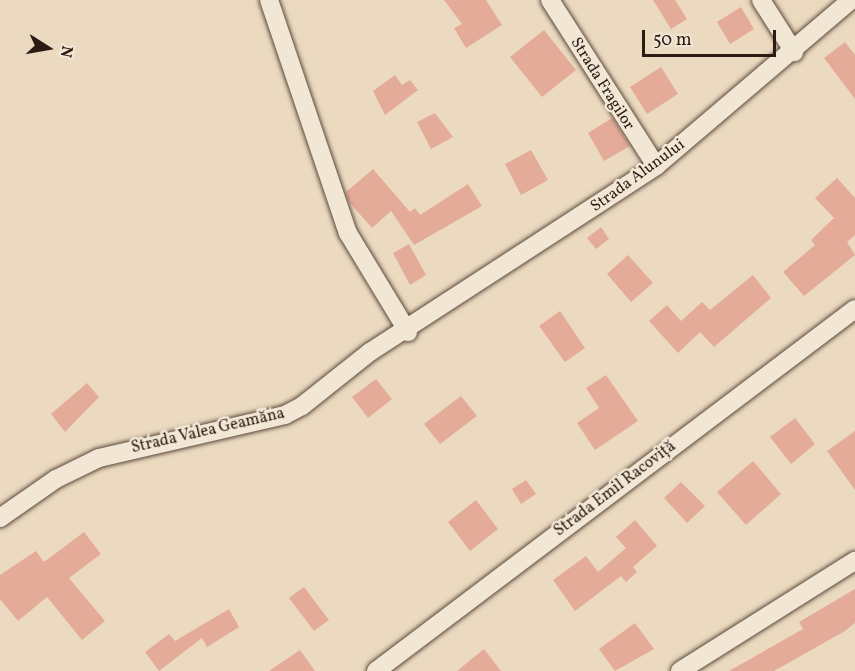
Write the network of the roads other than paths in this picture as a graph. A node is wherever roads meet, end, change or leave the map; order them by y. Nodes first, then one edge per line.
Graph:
1 (269, 0) edge
2 (550, 0) edge
3 (761, 0) edge
4 (851, 0) edge
5 (794, 52) junction
6 (656, 166) junction
7 (855, 309) edge
8 (408, 332) junction
9 (0, 518) edge
10 (855, 561) edge
11 (376, 671) edge
12 (680, 671) edge

1 - 8 street
2 - 6 street, Strada Fragilor
3 - 5 street
4 - 5 street, Strada Alunului
5 - 6 street, Strada Alunului
6 - 8 street, Strada Alunului
7 - 11 street, Strada Emil Racoviță
8 - 9 street, Strada Valea Geamăna
10 - 12 street

